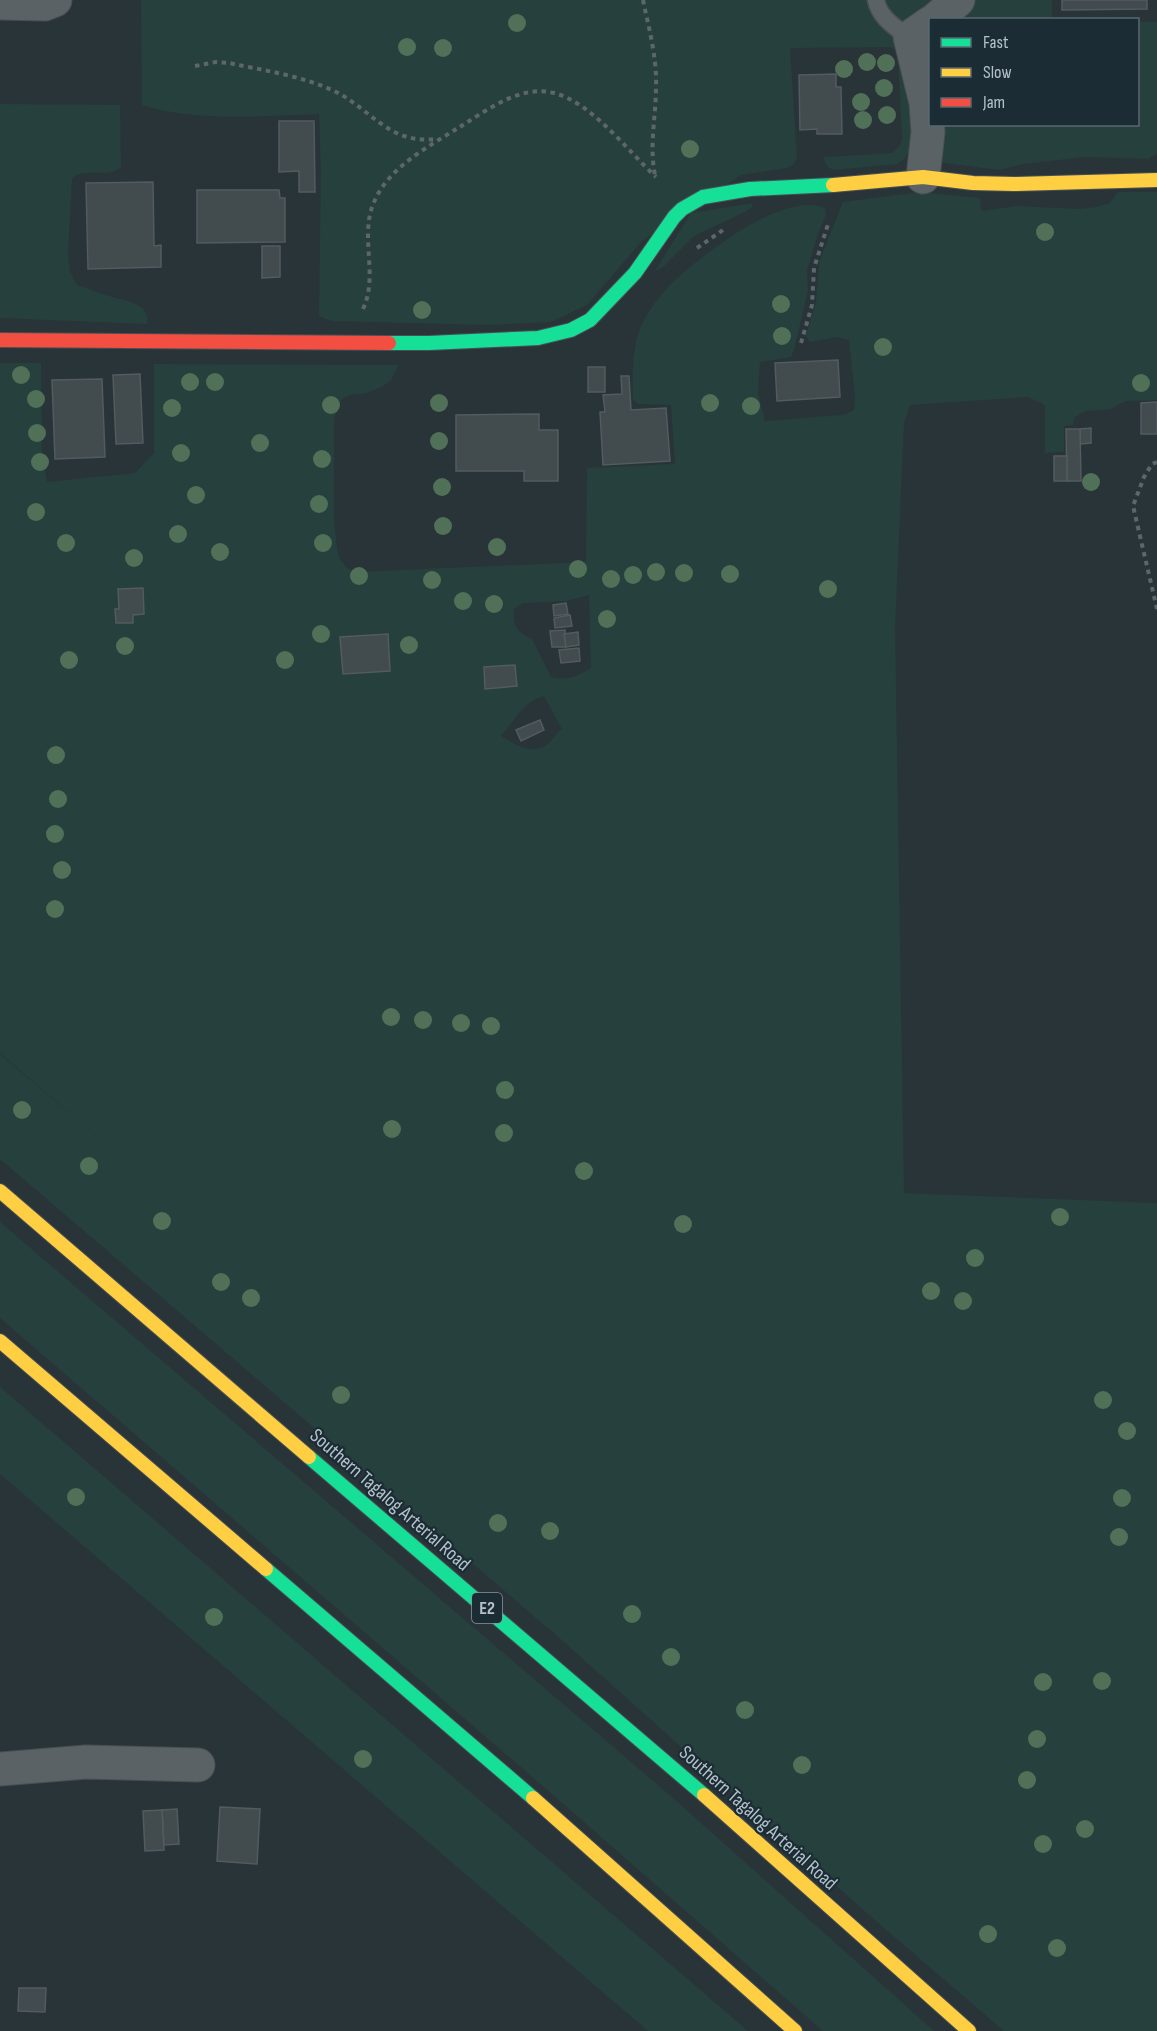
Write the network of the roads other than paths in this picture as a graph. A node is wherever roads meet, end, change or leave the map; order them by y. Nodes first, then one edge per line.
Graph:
1 (55, 0) edge
2 (876, 0) edge
3 (958, 0) edge
4 (0, 3) edge
5 (935, 18) edge
6 (925, 26) edge
7 (923, 177) junction
8 (1157, 180) edge
9 (0, 340) edge
10 (0, 1191) edge
11 (0, 1341) edge
12 (198, 1766) dead end
13 (0, 1769) edge
14 (795, 2031) edge
15 (969, 2031) edge

1 - 4 street
2 - 6 lane
3 - 5 street
6 - 7 street
7 - 8 main road
7 - 9 main road
10 - 15 main road, Southern Tagalog Arterial Road / E2
11 - 14 main road
12 - 13 street

